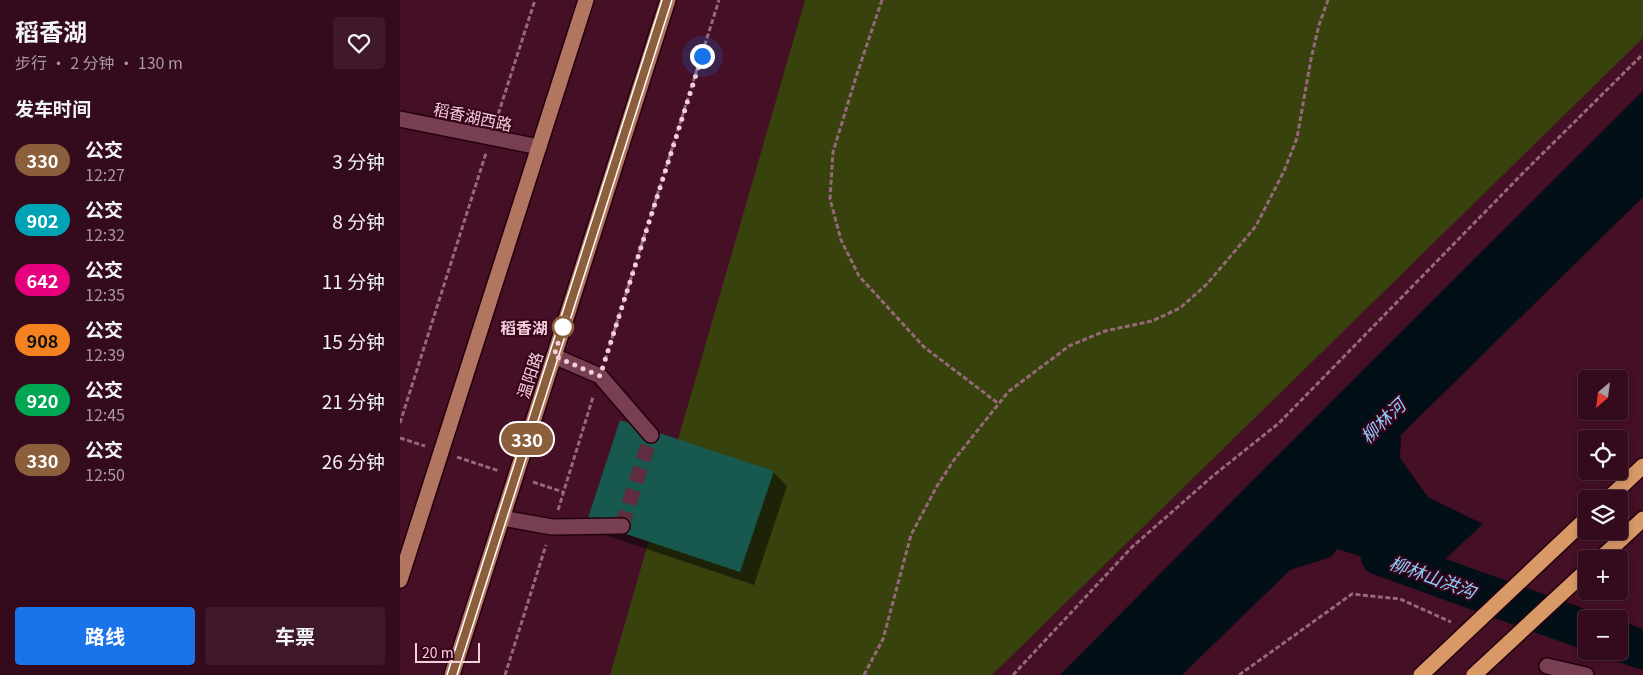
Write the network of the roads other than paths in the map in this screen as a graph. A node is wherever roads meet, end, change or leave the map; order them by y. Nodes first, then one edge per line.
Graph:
1 (586, 0) edge
2 (668, 0) edge
3 (400, 119) edge
4 (539, 147) junction
5 (554, 356) junction
6 (651, 435) dead end
7 (1643, 466) edge
8 (1617, 490) edge
9 (502, 518) junction
10 (1643, 519) edge
11 (622, 526) dead end
12 (1578, 528) edge
13 (1610, 550) edge
14 (1578, 578) edge
15 (400, 580) edge
16 (1547, 666) dead end
17 (452, 675) edge
18 (1421, 675) edge
19 (1474, 675) edge
20 (1586, 675) edge

1 - 4 main road
2 - 5 main road, 温阳路
3 - 4 street, 稻香湖西路
4 - 15 main road
5 - 6 street
5 - 9 main road, 温阳路
7 - 8 highway
9 - 11 street
9 - 17 main road, 温阳路
10 - 13 highway
12 - 18 highway, bridge
14 - 19 highway, bridge
16 - 20 street

